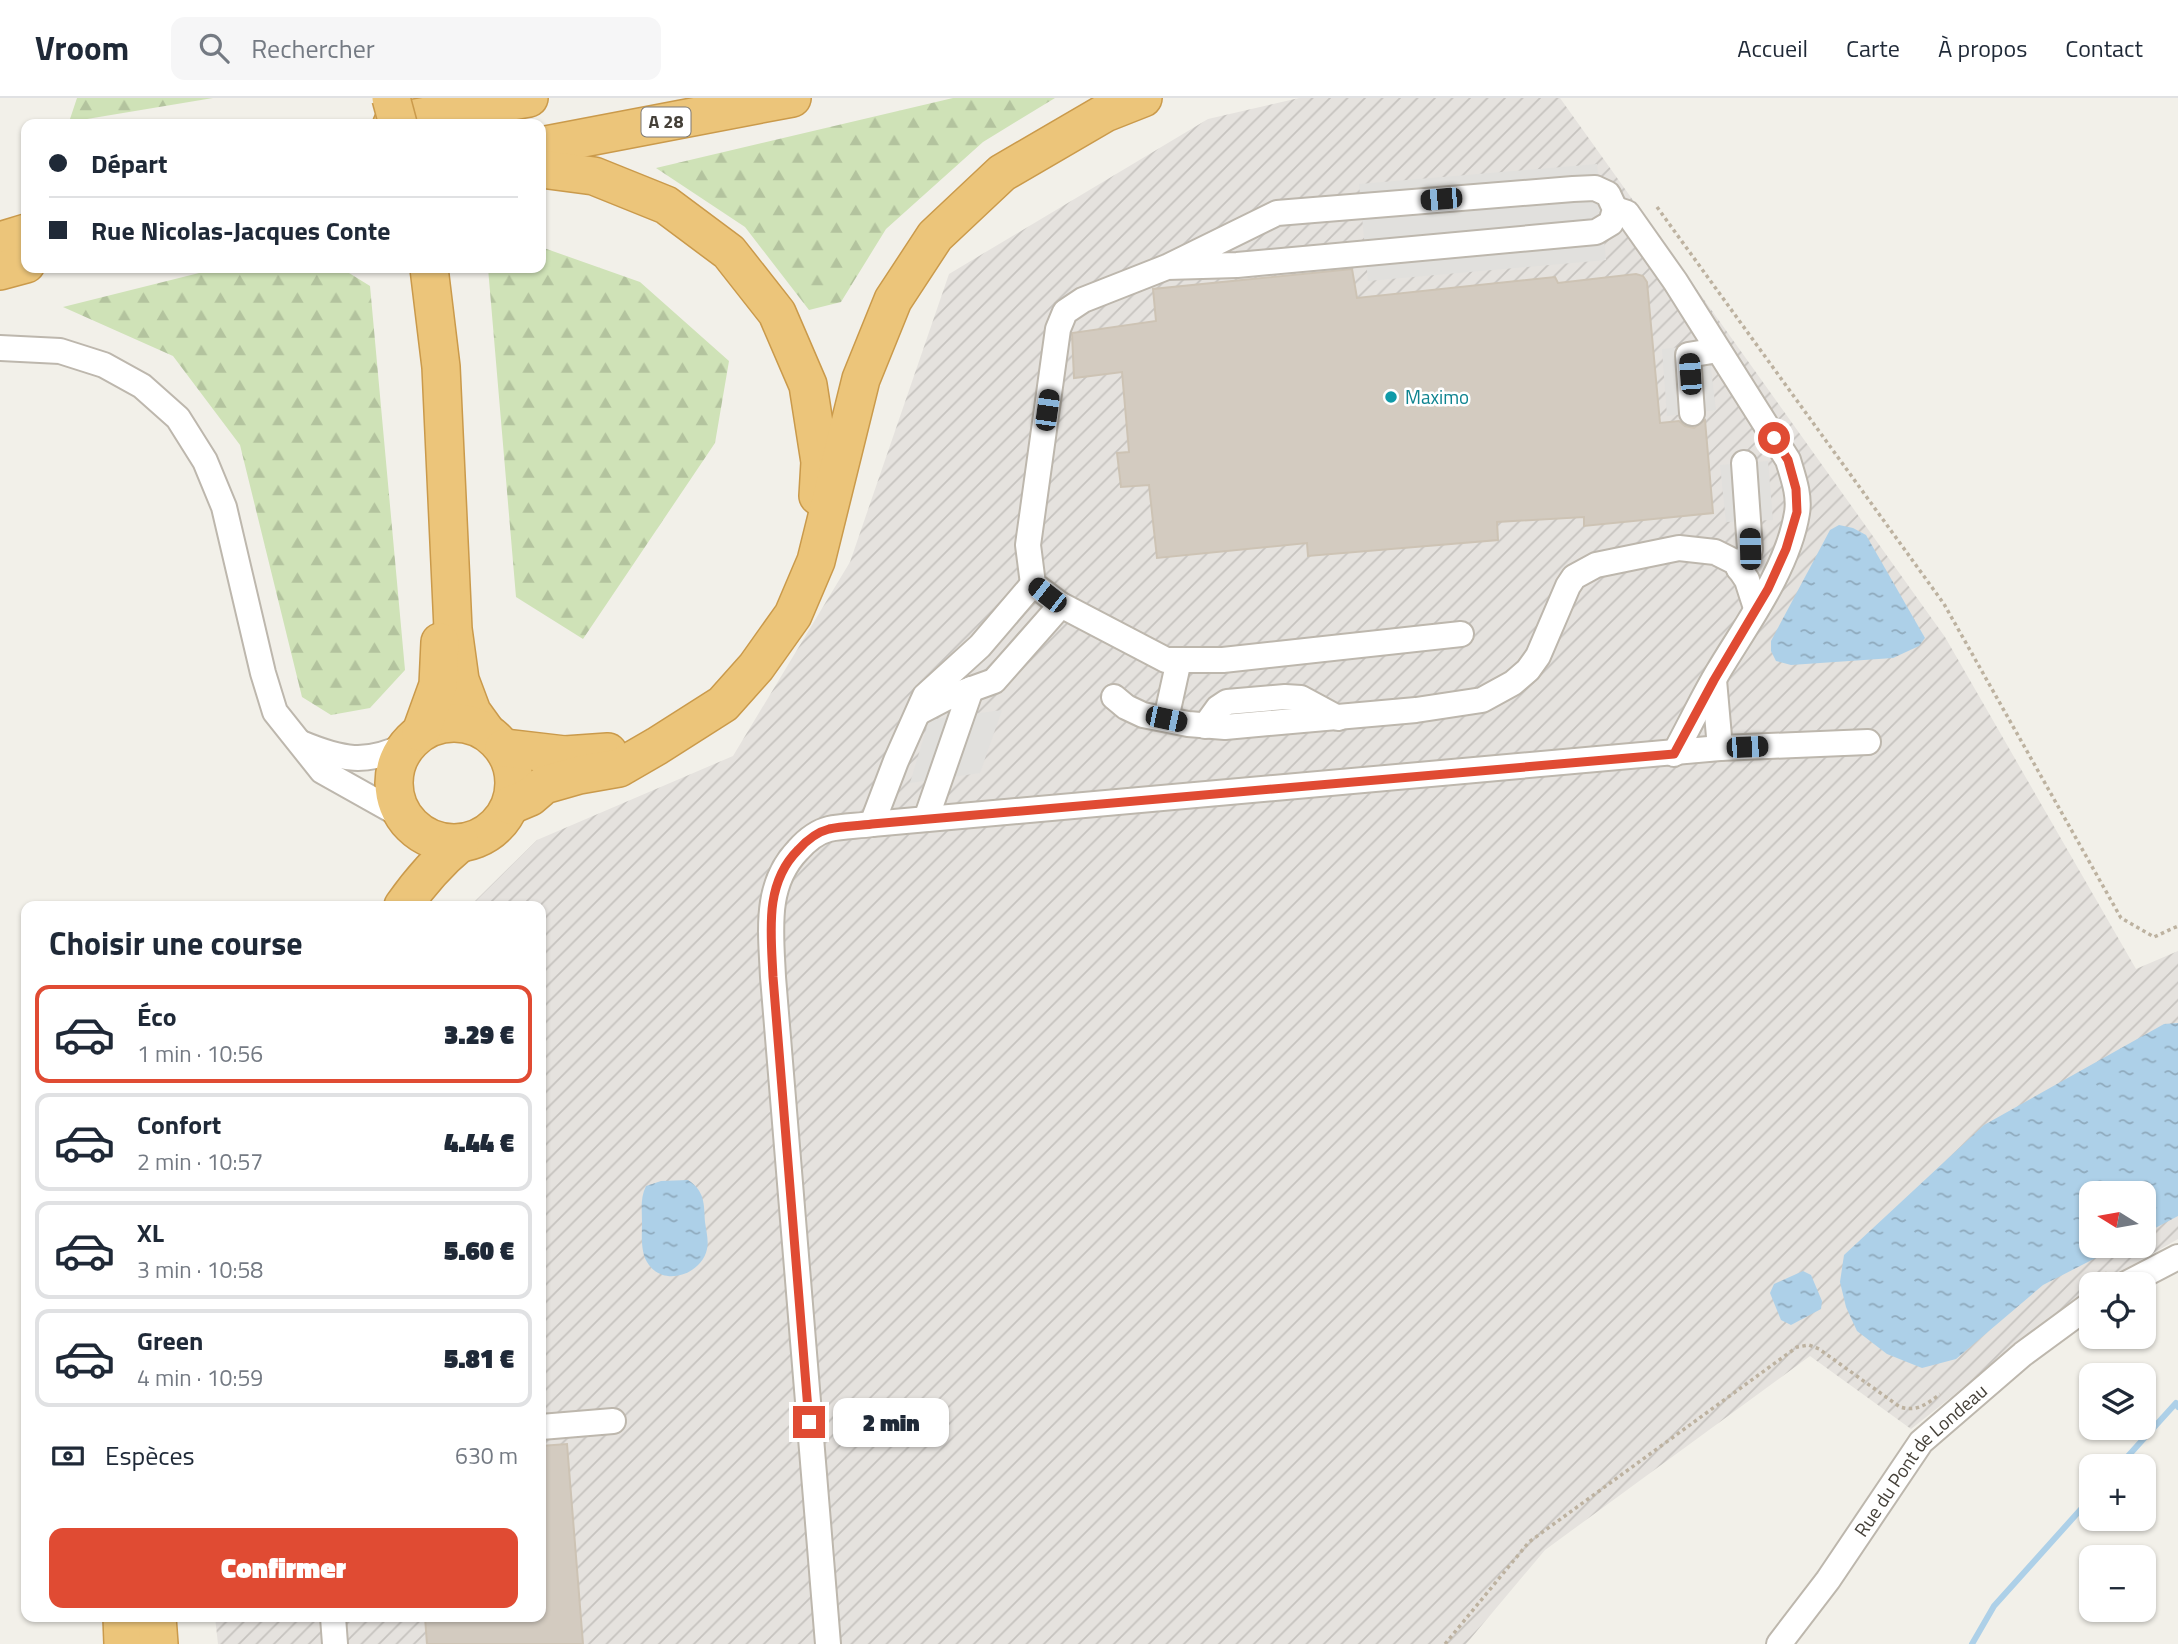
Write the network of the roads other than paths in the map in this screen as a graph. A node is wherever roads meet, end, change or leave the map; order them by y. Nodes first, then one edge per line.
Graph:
1 (374, 98) edge
2 (479, 98) edge
3 (529, 98) edge
4 (792, 98) edge
5 (1143, 98) edge
6 (394, 118) edge
7 (546, 145) edge
8 (546, 170) edge
9 (1615, 209) junction
10 (21, 235) edge
11 (0, 241) edge
12 (21, 265) edge
13 (1167, 267) junction
14 (0, 271) edge
15 (409, 273) edge
16 (430, 273) edge
17 (0, 348) edge
18 (1718, 350) junction
19 (1692, 413) dead end
20 (1744, 463) dead end
21 (1739, 569) junction
22 (1033, 584) junction
23 (1061, 606) junction
24 (1756, 608) junction
25 (1461, 634) dead end
26 (1179, 660) junction
27 (1714, 680) junction
28 (971, 689) junction
29 (1114, 697) dead end
30 (917, 713) junction
31 (1166, 719) junction
32 (413, 739) junction
33 (494, 739) junction
34 (297, 741) junction
35 (1868, 742) dead end
36 (1720, 748) junction
37 (1674, 754) junction
38 (511, 805) junction
39 (926, 819) junction
40 (872, 824) junction
41 (412, 825) junction
42 (460, 843) junction
43 (390, 901) edge
44 (406, 901) edge
45 (2178, 1258) edge
46 (2135, 1272) edge
47 (2079, 1305) edge
48 (613, 1421) dead end
49 (546, 1427) edge
50 (122, 1622) edge
51 (157, 1622) edge
52 (333, 1622) edge
53 (123, 1644) edge
54 (159, 1644) edge
55 (335, 1644) edge
56 (828, 1644) edge
57 (1779, 1644) edge

1 - 6 highway
2 - 6 highway
3 - 6 highway
4 - 7 highway, A 28
5 - 38 highway
8 - 33 highway
9 - 13 street
9 - 13 street
9 - 18 street
10 - 11 highway
12 - 14 highway
13 - 22 street
15 - 32 highway
16 - 33 highway
17 - 34 street
18 - 19 street
18 - 24 street
20 - 21 street
21 - 24 street
21 - 31 street
22 - 23 street
22 - 30 street
23 - 26 street
23 - 28 street
24 - 27 street
25 - 26 street
26 - 31 street
27 - 36 street
27 - 37 street
28 - 30 street
28 - 39 street
29 - 31 street
30 - 40 street
32 - 33 highway
32 - 34 street
32 - 41 highway
33 - 38 highway
34 - 41 street
35 - 36 street
36 - 37 street
37 - 39 street
38 - 42 highway
39 - 40 street
40 - 56 street
41 - 42 highway
41 - 43 highway
42 - 44 highway
45 - 46 street
47 - 57 street, Rue du Pont de Londeau
48 - 49 street
50 - 53 highway
51 - 54 highway
52 - 55 street

